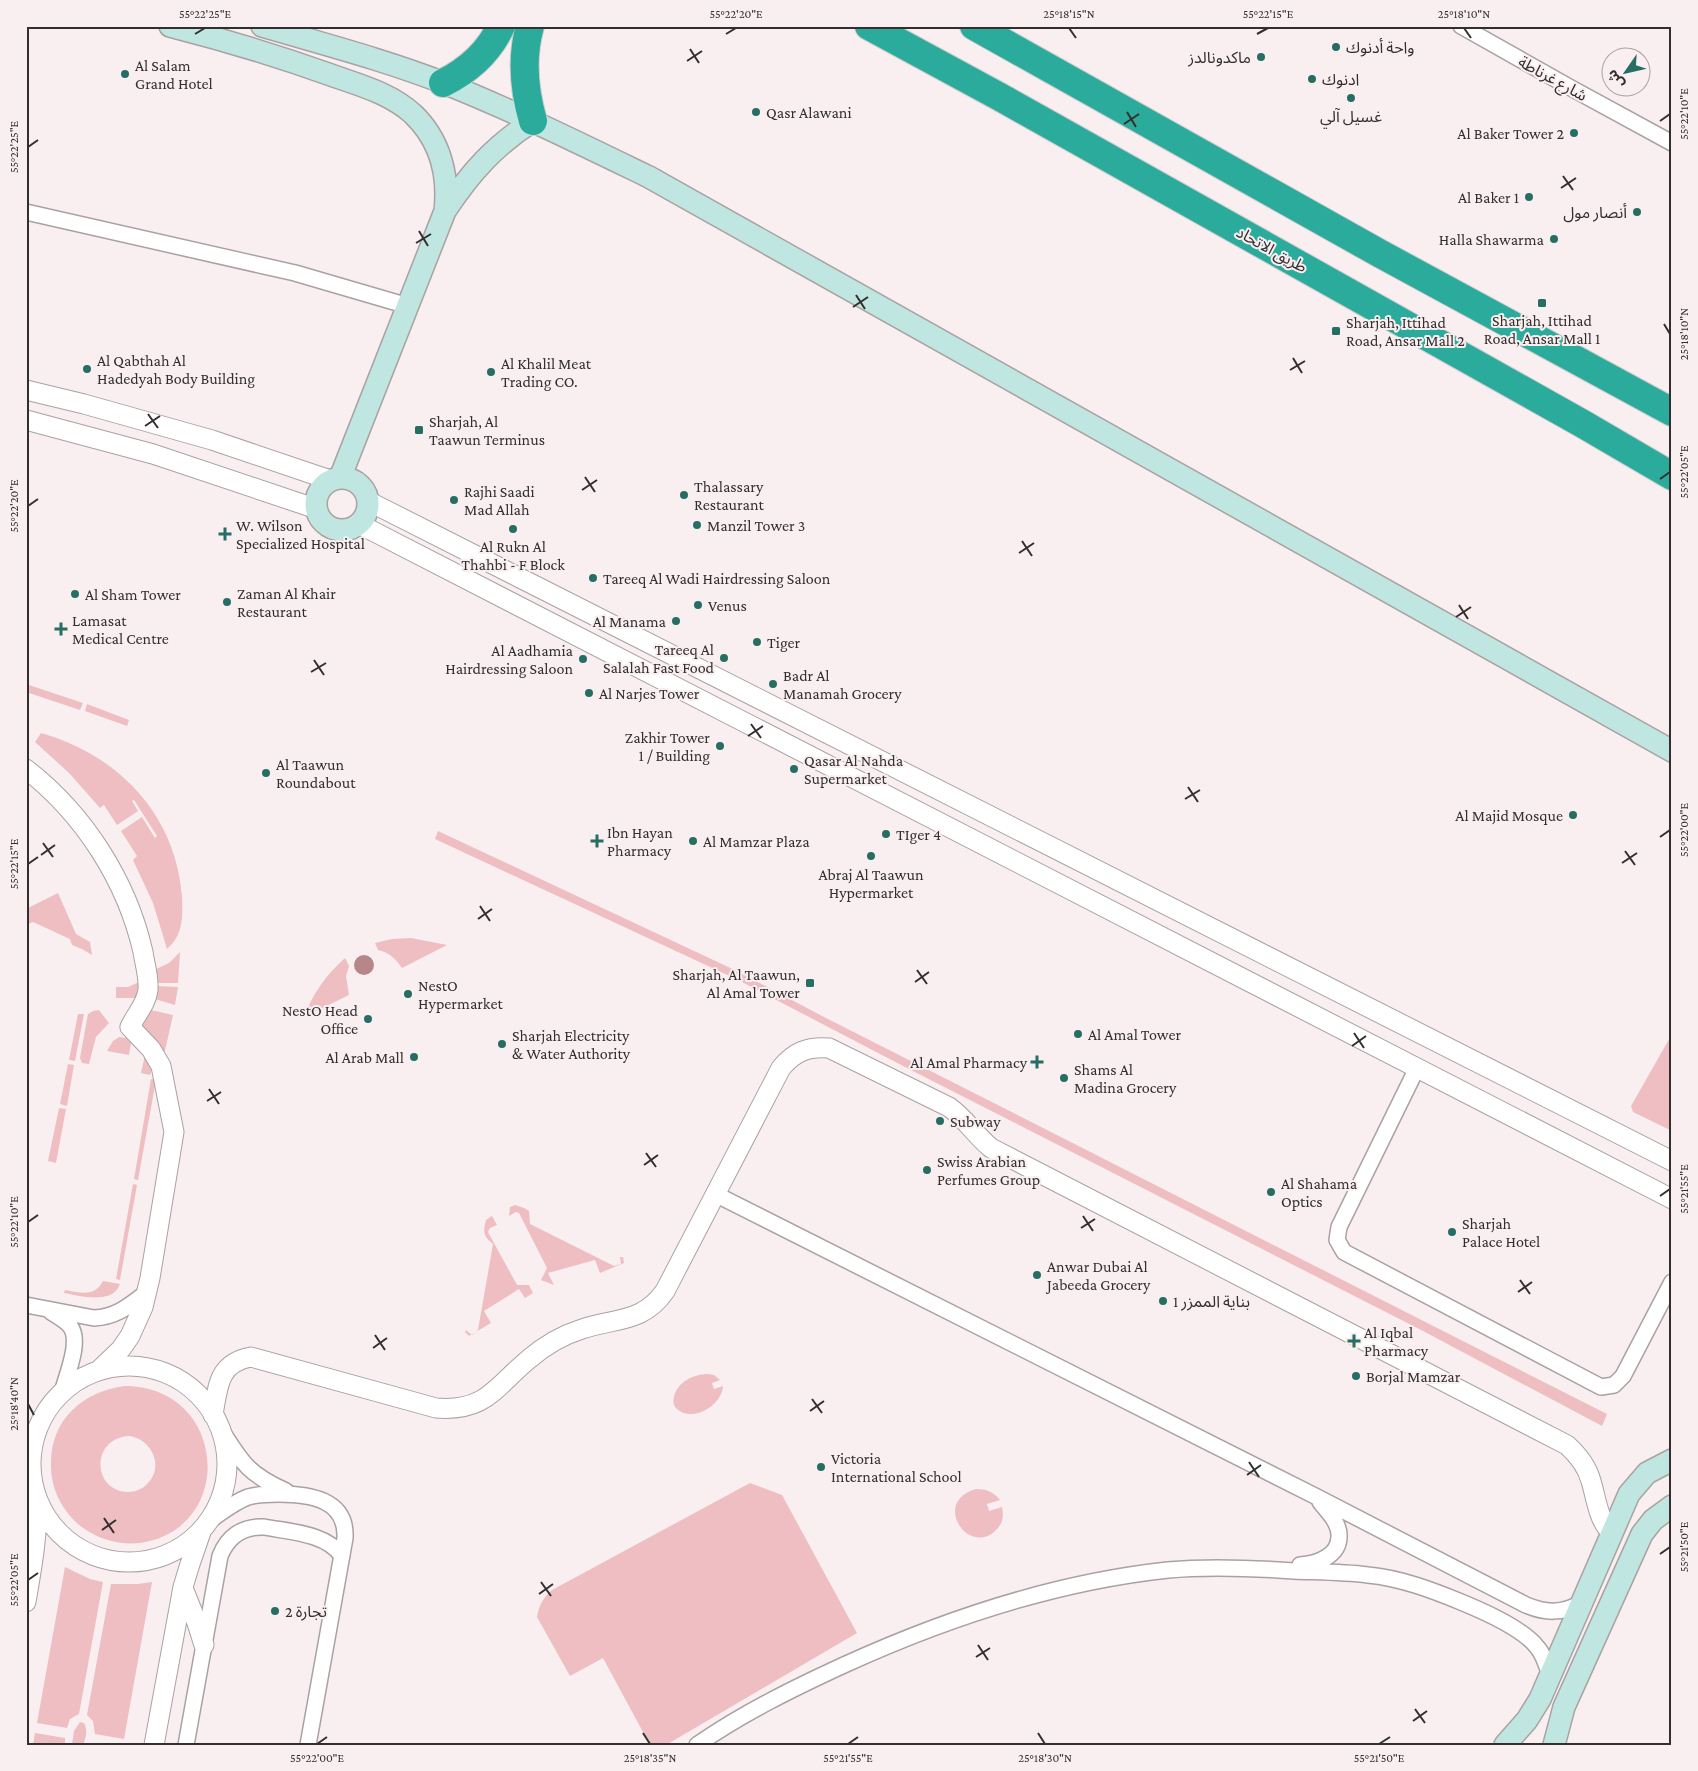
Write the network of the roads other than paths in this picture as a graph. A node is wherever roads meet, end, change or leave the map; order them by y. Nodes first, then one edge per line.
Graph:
1 (170, 26) edge
2 (262, 26) edge
3 (501, 26) edge
4 (530, 26) edge
5 (870, 26) edge
6 (974, 26) edge
7 (1461, 26) edge
8 (443, 83) junction
9 (533, 122) junction
10 (1672, 142) edge
11 (445, 211) junction
12 (26, 212) edge
13 (408, 306) junction
14 (26, 390) edge
15 (1672, 412) edge
16 (26, 420) edge
17 (1672, 476) edge
18 (335, 479) junction
19 (368, 501) junction
20 (317, 509) junction
21 (359, 524) junction
22 (1672, 751) edge
23 (26, 769) edge
24 (1417, 1068) junction
25 (1672, 1161) edge
26 (715, 1194) junction
27 (1672, 1199) edge
28 (1672, 1282) edge
29 (147, 1292) junction
30 (26, 1305) edge
31 (45, 1308) junction
32 (98, 1371) junction
33 (62, 1393) junction
34 (217, 1421) junction
35 (32, 1432) edge
36 (1672, 1460) edge
37 (33, 1489) edge
38 (292, 1494) junction
39 (1315, 1496) junction
40 (1625, 1502) junction
41 (1672, 1506) edge
42 (1653, 1520) junction
43 (1365, 1522) junction
44 (206, 1525) junction
45 (1611, 1532) junction
46 (1338, 1543) junction
47 (342, 1556) junction
48 (30, 1562) edge
49 (1279, 1570) junction
50 (1354, 1573) junction
51 (183, 1587) junction
52 (26, 1602) edge
53 (1581, 1603) junction
54 (204, 1646) junction
55 (1550, 1676) junction
56 (154, 1745) edge
57 (186, 1745) edge
58 (308, 1745) edge
59 (697, 1745) edge
60 (1505, 1745) edge
61 (1554, 1745) edge

1 - 11 main road
2 - 8 main road
3 - 8 highway
4 - 9 highway
5 - 17 highway, طريق الاتحاد
6 - 15 highway
7 - 10 street, شارع غرناطة
8 - 9 main road
9 - 11 main road
9 - 22 main road
11 - 13 main road
12 - 13 street
13 - 18 main road
14 - 18 street
16 - 20 street
18 - 19 main road
18 - 20 main road
19 - 21 main road
19 - 25 street
20 - 21 main road
21 - 24 street
23 - 29 street
24 - 27 street
24 - 28 street
26 - 34 street
26 - 39 street
26 - 45 street
29 - 31 street
29 - 32 street
30 - 31 street
31 - 33 street
32 - 33 street
32 - 34 street
33 - 35 street
34 - 38 street
34 - 44 street
35 - 37 street
36 - 40 main road
37 - 44 street
37 - 48 street
38 - 44 street
38 - 47 street
39 - 43 street
39 - 46 street
40 - 42 main road
40 - 45 main road
41 - 42 main road
42 - 61 main road
43 - 46 street
43 - 53 street
44 - 51 street
45 - 53 main road
46 - 49 street
46 - 50 street
47 - 54 street
47 - 58 street
48 - 52 street
49 - 50 street
49 - 59 street
50 - 55 street
51 - 54 street
51 - 56 street
53 - 55 main road
54 - 57 street
55 - 60 main road

